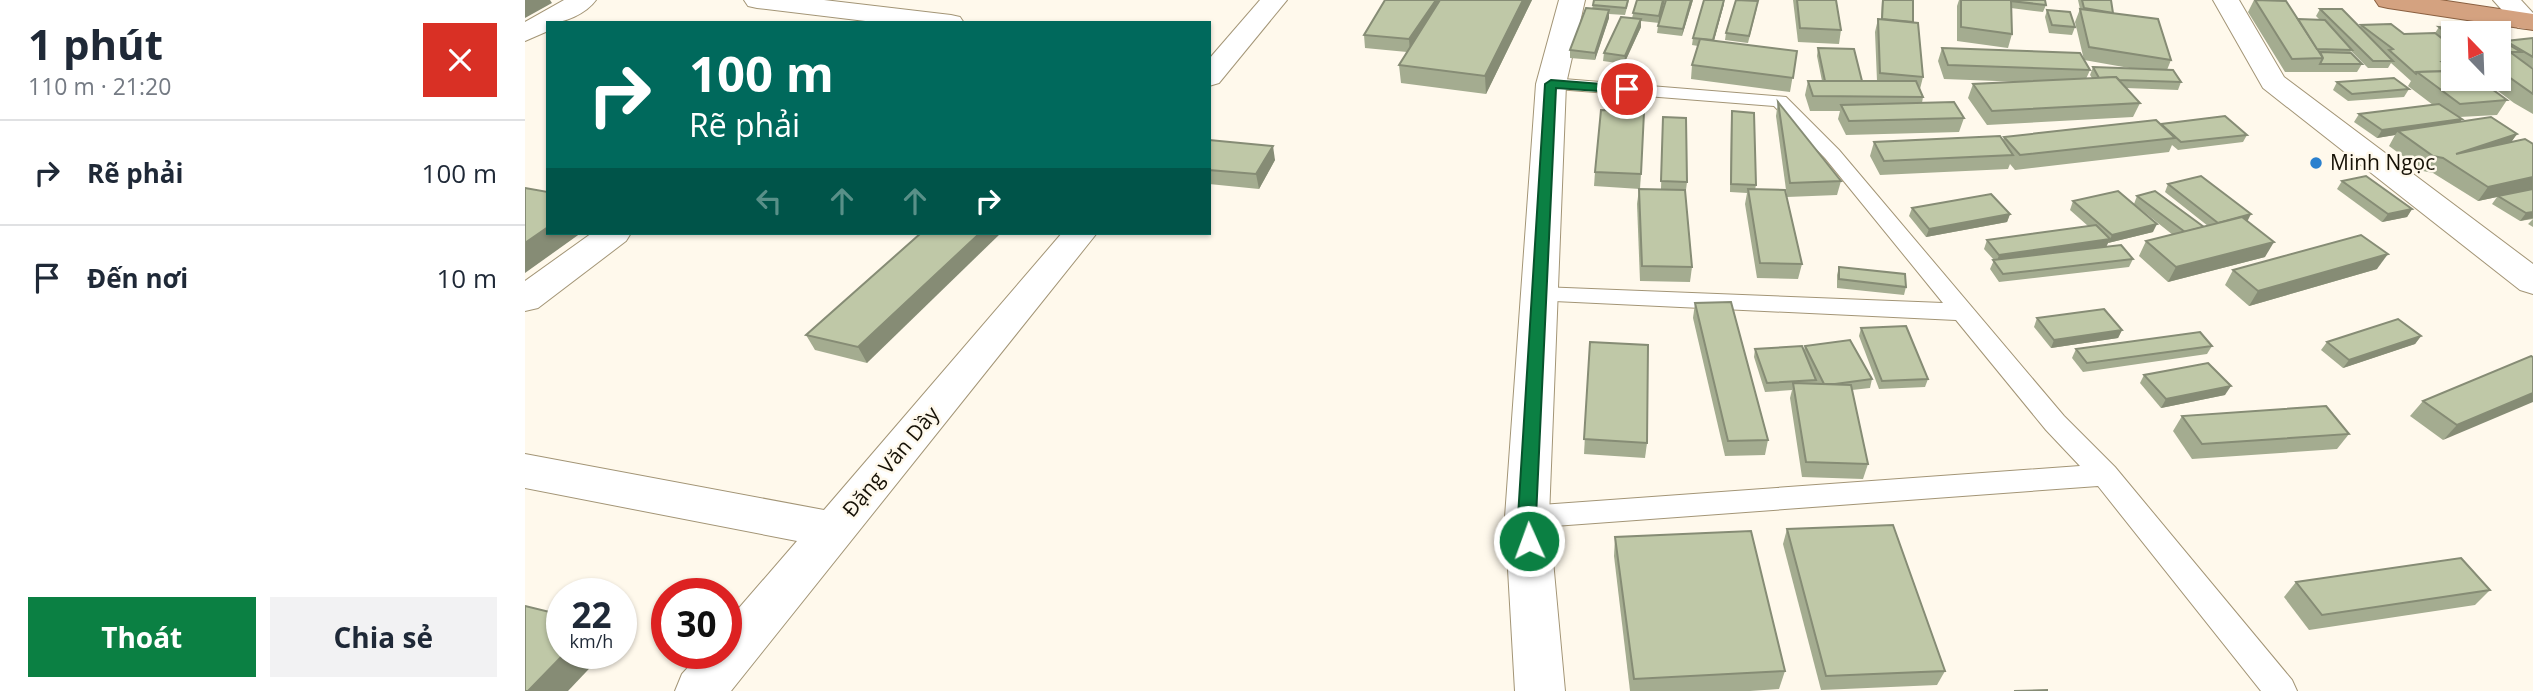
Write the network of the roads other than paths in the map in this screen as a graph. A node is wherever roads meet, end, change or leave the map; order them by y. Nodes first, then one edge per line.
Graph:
1 (583, 0) edge
2 (757, 0) edge
3 (1274, 0) edge
4 (1572, 0) edge
5 (2226, 0) edge
6 (2388, 0) edge
7 (2506, 0) edge
8 (899, 20) edge
9 (546, 21) edge
10 (546, 21) edge
11 (2530, 22) edge
12 (525, 33) edge
13 (1219, 51) edge
14 (1211, 72) edge
15 (1551, 84) junction
16 (611, 235) edge
17 (1078, 235) edge
18 (2533, 282) edge
19 (1541, 295) junction
20 (525, 299) edge
21 (1962, 312) junction
22 (525, 471) edge
23 (2105, 475) junction
24 (1527, 517) junction
25 (835, 530) junction
26 (700, 691) edge
27 (1540, 691) edge
28 (2281, 691) edge

1 - 10 street
2 - 8 street
3 - 13 street
4 - 15 street
5 - 18 street
6 - 11 highway
7 - 11 street
9 - 12 street
13 - 14 street
15 - 19 street
15 - 21 lane
16 - 20 street
17 - 25 street, Đặng Văn Dầy
19 - 21 lane
19 - 24 street
21 - 23 lane
22 - 25 street
23 - 24 lane
23 - 28 lane
24 - 27 street
25 - 26 street, Đặng Văn Dầy

